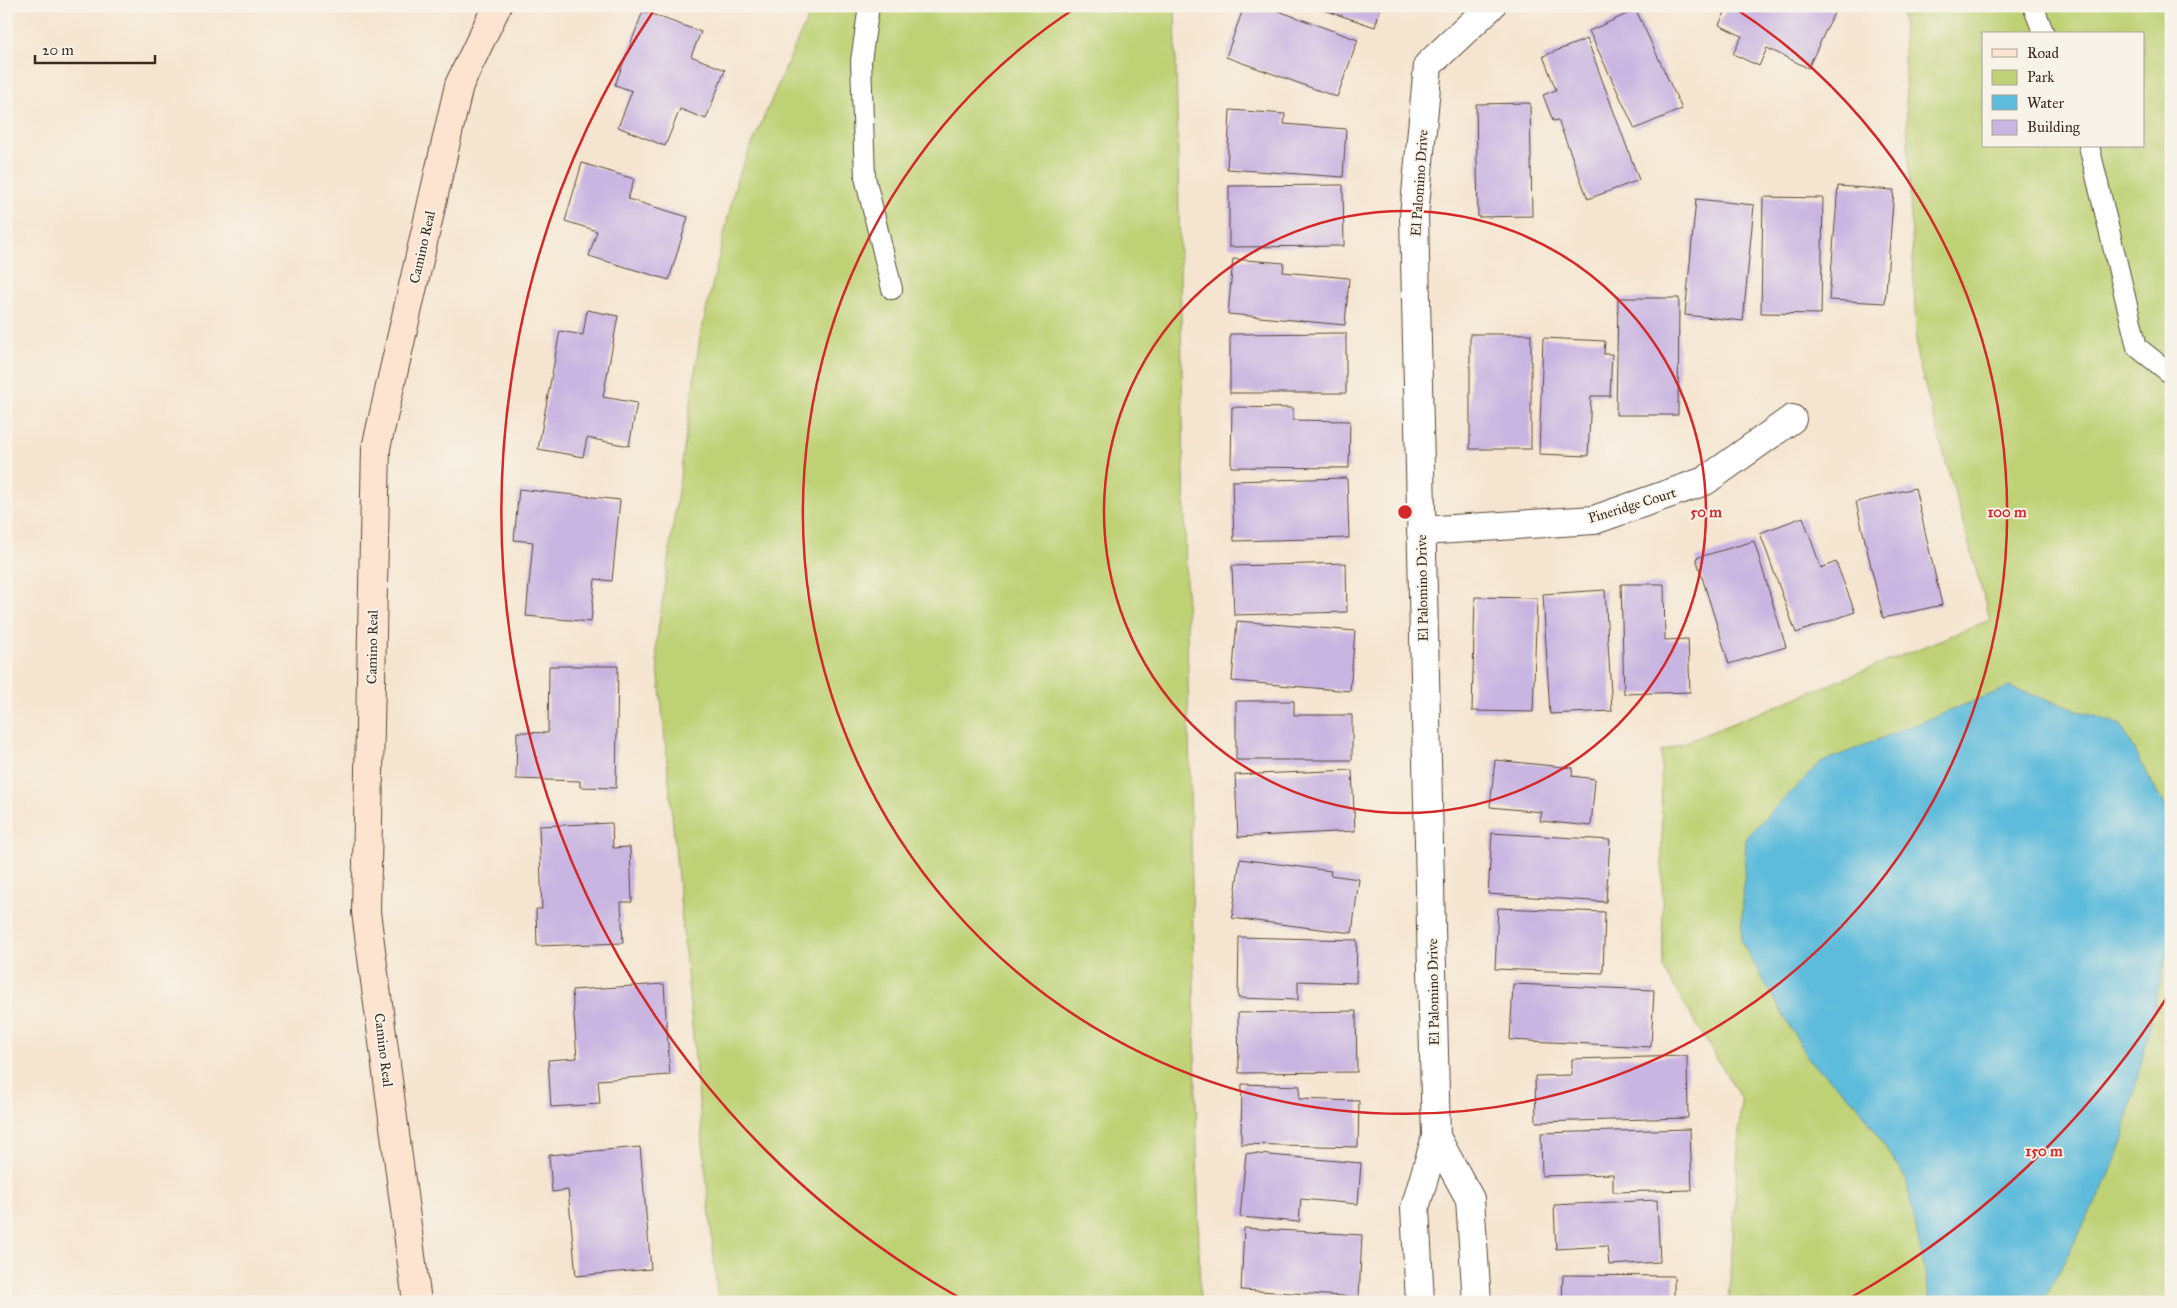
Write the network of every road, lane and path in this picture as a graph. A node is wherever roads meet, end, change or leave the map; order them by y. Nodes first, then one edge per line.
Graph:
1 (497, 6) edge
2 (869, 6) edge
3 (1491, 6) edge
4 (2034, 6) edge
5 (2043, 32) edge
6 (2089, 148) edge
7 (892, 289) dead end
8 (2171, 374) edge
9 (1792, 419) dead end
10 (1421, 531) junction
11 (1436, 1137) junction
12 (417, 1302) edge
13 (1420, 1302) edge
14 (1477, 1302) edge

1 - 12 main road, Camino Real
2 - 7 lane
3 - 10 street, El Palomino Drive
4 - 5 lane
6 - 8 lane
9 - 10 street, Pineridge Court
10 - 11 street, El Palomino Drive
11 - 13 street, El Palomino Drive
11 - 14 street, El Palomino Drive

